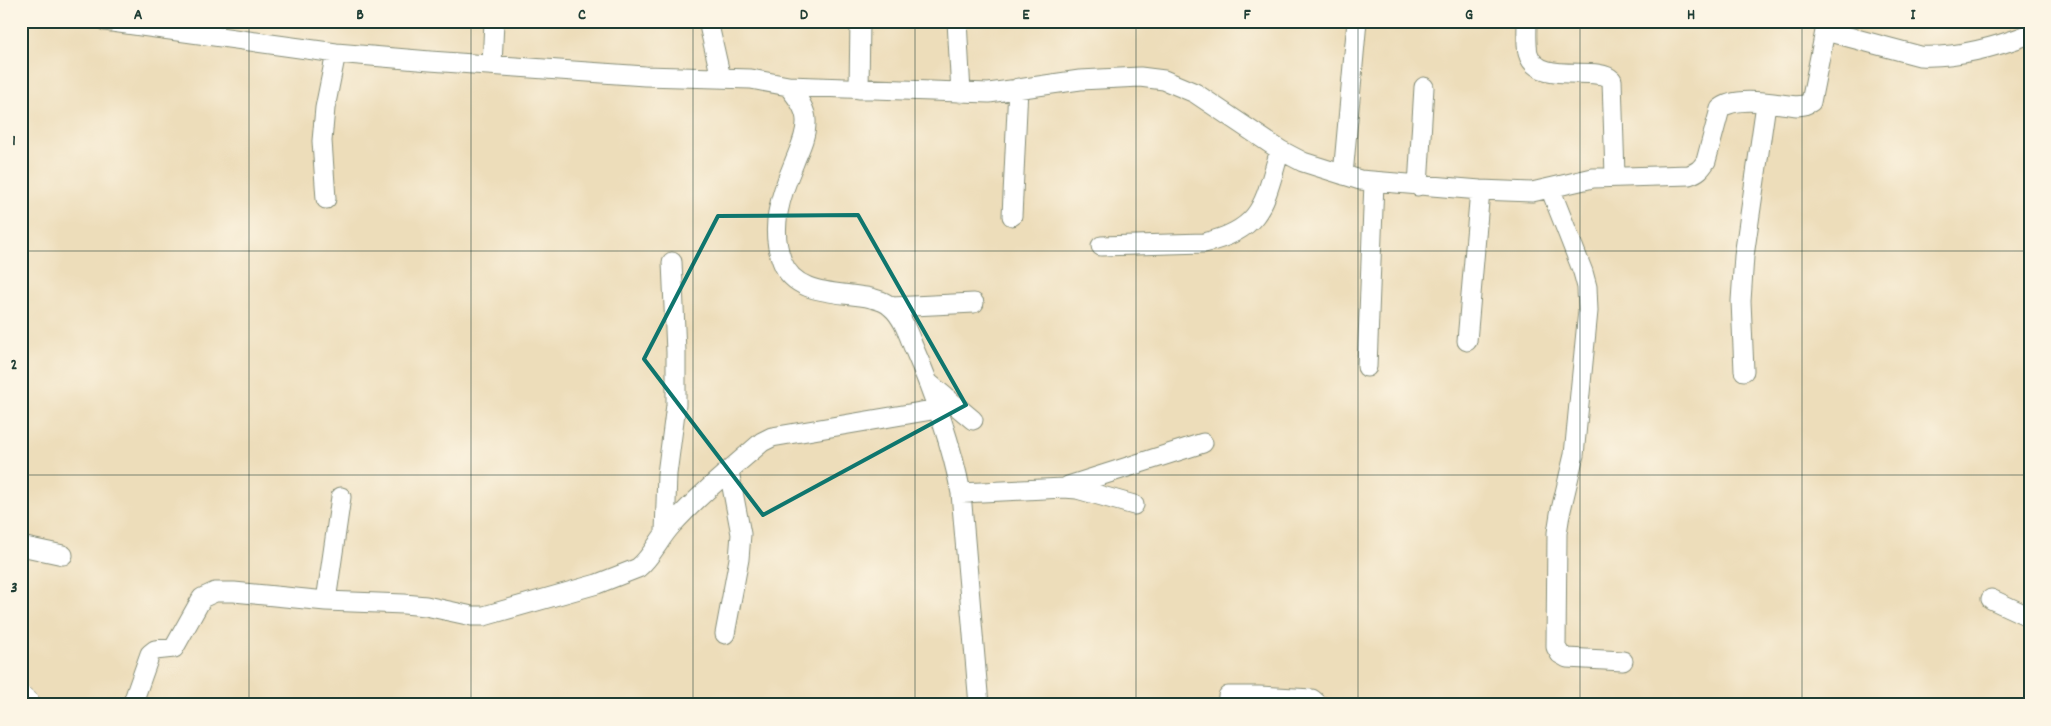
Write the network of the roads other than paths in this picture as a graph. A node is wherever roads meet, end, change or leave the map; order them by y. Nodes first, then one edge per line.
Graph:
1 (105, 21) edge
2 (494, 21) edge
3 (708, 21) edge
4 (860, 21) edge
5 (956, 21) edge
6 (1357, 21) edge
7 (1527, 21) edge
8 (1827, 26) edge
9 (226, 30) edge
10 (2030, 34) edge
11 (336, 53) junction
12 (492, 66) junction
13 (721, 78) junction
14 (788, 86) junction
15 (1424, 87) dead end
16 (1018, 88) junction
17 (859, 90) junction
18 (961, 93) junction
19 (1766, 104) junction
20 (1280, 150) junction
21 (1343, 176) junction
22 (1615, 176) junction
23 (1374, 182) junction
24 (1418, 186) junction
25 (1550, 188) junction
26 (1480, 190) junction
27 (326, 199) dead end
28 (1012, 216) dead end
29 (1101, 246) dead end
30 (672, 262) dead end
31 (974, 302) dead end
32 (892, 307) junction
33 (1467, 341) dead end
34 (1367, 367) dead end
35 (1744, 372) dead end
36 (930, 384) junction
37 (938, 409) junction
38 (973, 420) dead end
39 (1202, 443) dead end
40 (729, 471) junction
41 (1064, 488) junction
42 (961, 493) junction
43 (341, 497) dead end
44 (1134, 505) dead end
45 (665, 532) junction
46 (21, 546) edge
47 (63, 555) dead end
48 (1991, 599) dead end
49 (326, 601) junction
50 (2030, 617) edge
51 (725, 634) dead end
52 (1623, 661) dead end
53 (21, 700) edge
54 (27, 705) edge
55 (132, 705) edge
56 (979, 705) edge
57 (1227, 705) edge
58 (1319, 705) edge

1 - 9 street
2 - 12 street
3 - 13 street
4 - 17 street
5 - 18 street
6 - 21 street
7 - 22 street
8 - 10 street
8 - 19 street
9 - 11 street
11 - 12 street
11 - 27 street
12 - 13 street
13 - 14 street
14 - 17 street
14 - 32 street
15 - 24 street
16 - 18 street
16 - 20 street
16 - 28 street
17 - 18 street
19 - 22 street
19 - 35 street
20 - 21 street
20 - 29 street
21 - 23 street
22 - 25 street
23 - 24 street
23 - 34 street
24 - 26 street
25 - 26 street
25 - 52 street
26 - 33 street
30 - 45 street
31 - 32 street
32 - 36 street
36 - 37 street
36 - 38 street
37 - 40 street
37 - 42 street
39 - 41 street
40 - 45 street
40 - 51 street
41 - 42 street
41 - 44 street
42 - 56 street
43 - 49 street
45 - 49 street
46 - 47 street
48 - 50 street
49 - 55 street
53 - 54 street
57 - 58 street

